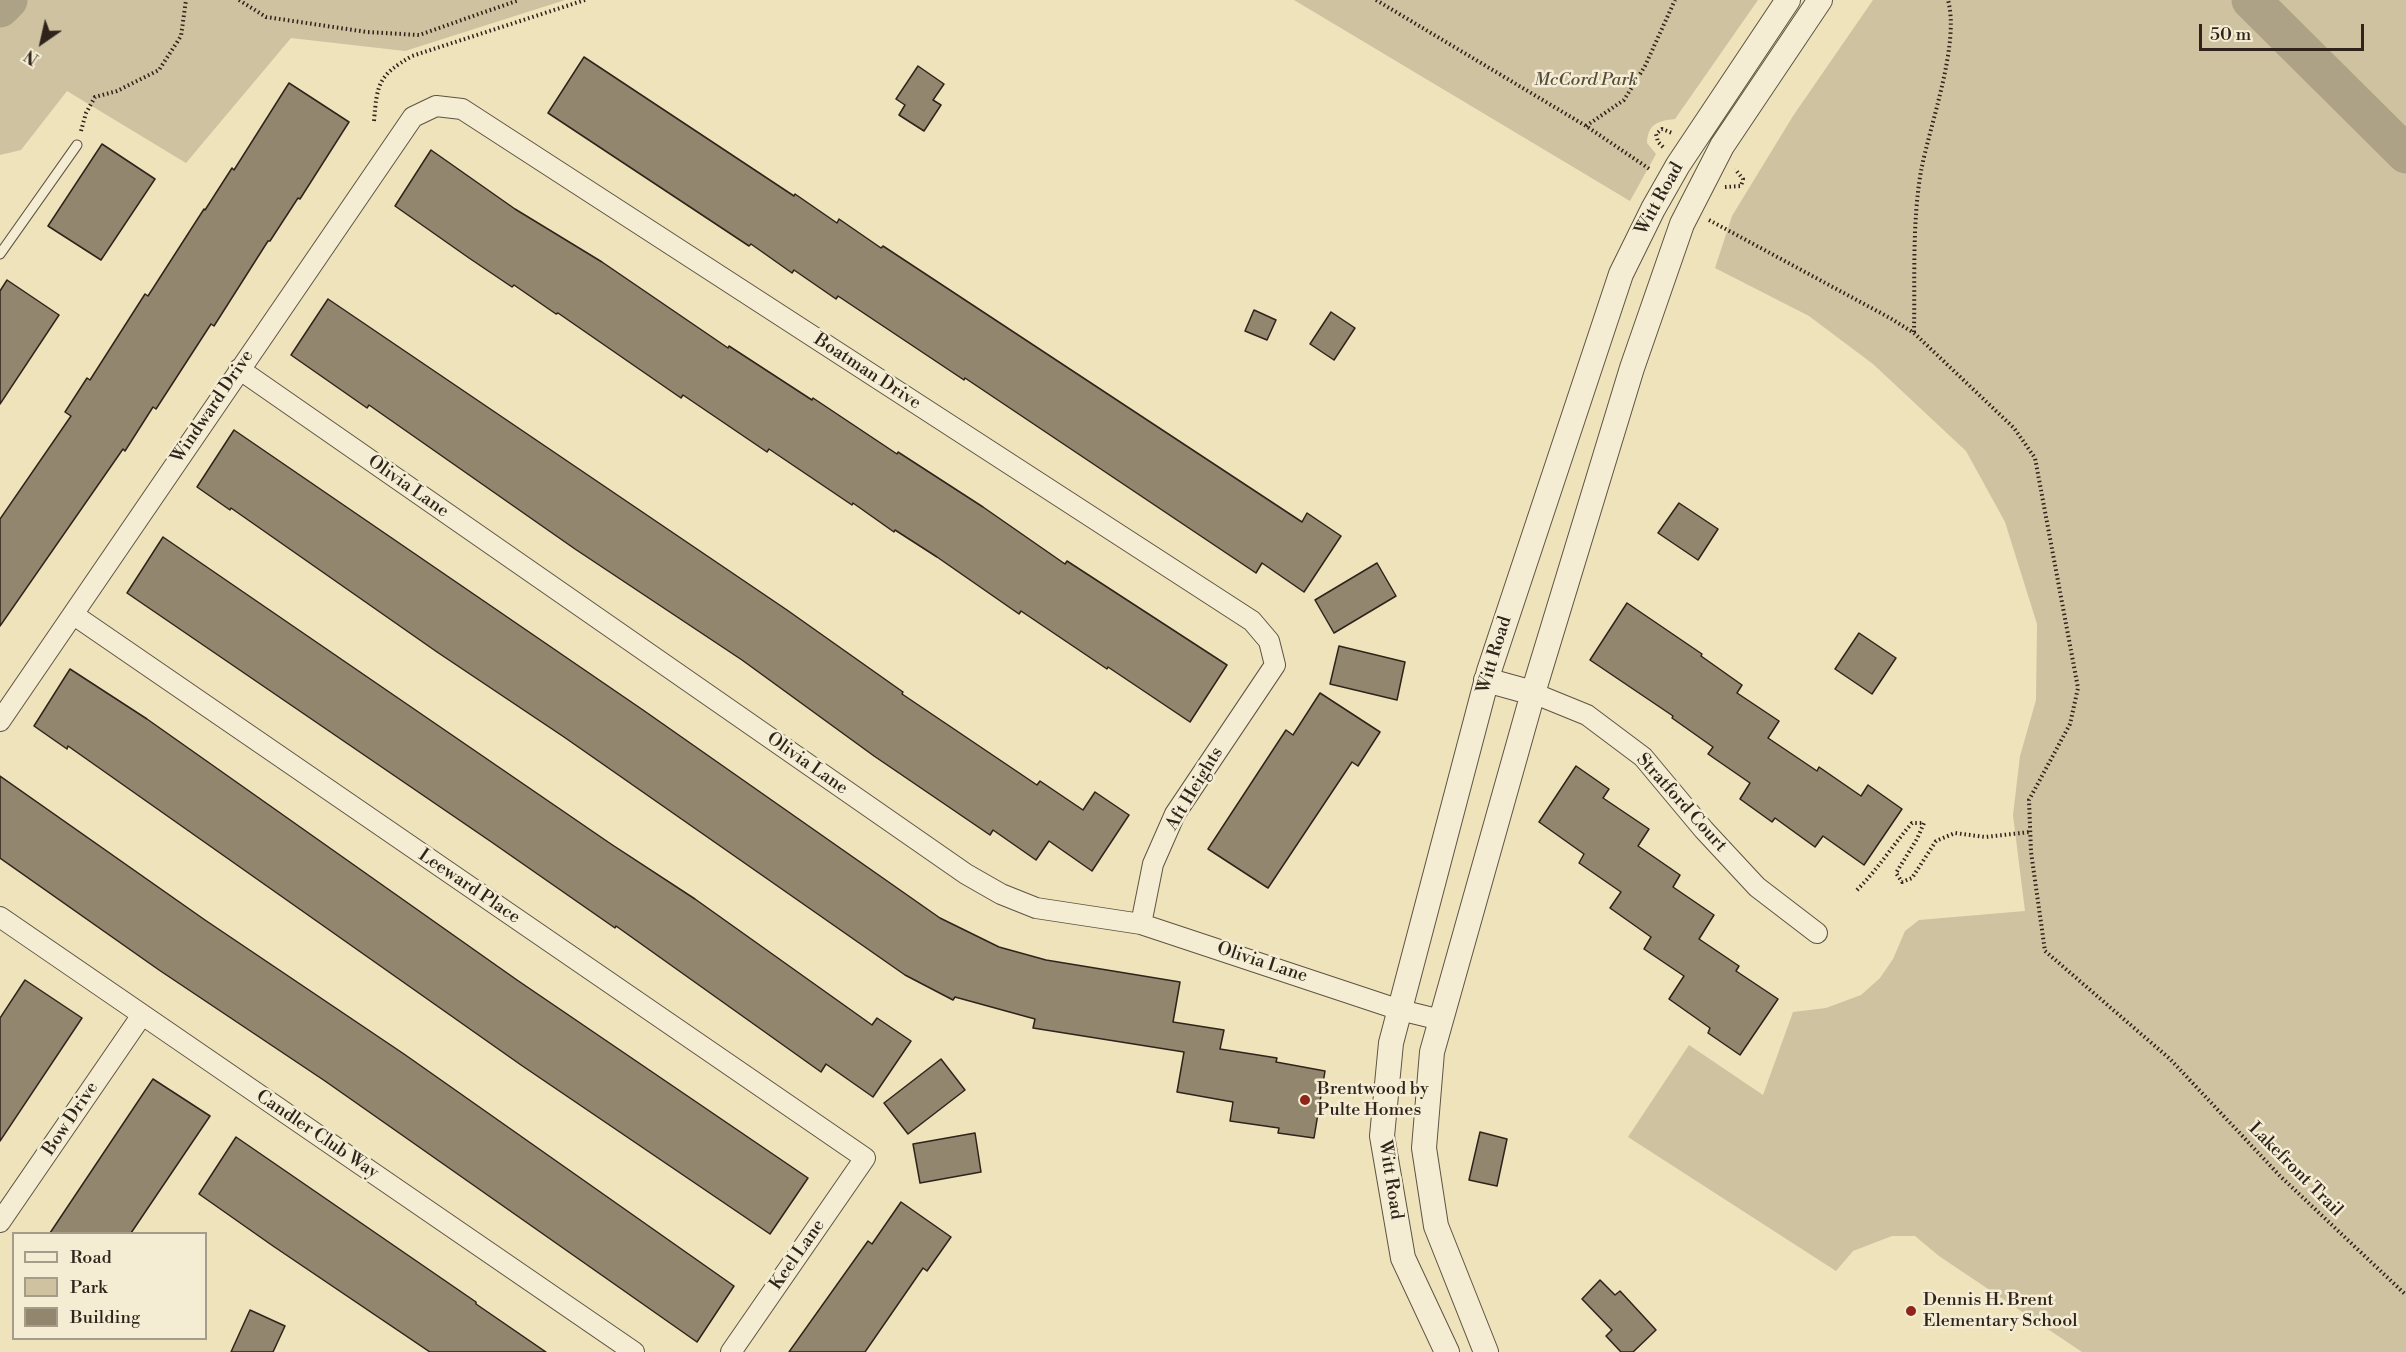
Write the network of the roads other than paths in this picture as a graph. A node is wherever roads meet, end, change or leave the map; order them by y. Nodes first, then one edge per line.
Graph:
1 (1788, 0) edge
2 (1820, 0) edge
3 (436, 106) joint
4 (77, 145) road end
5 (0, 254) edge
6 (239, 369) junction
7 (74, 615) junction
8 (1275, 665) joint
9 (1486, 680) junction
10 (1533, 693) junction
11 (0, 720) edge
12 (0, 917) edge
13 (1141, 924) junction
14 (1816, 933) dead end
15 (1400, 1010) junction
16 (142, 1015) junction
17 (1441, 1020) junction
18 (866, 1158) joint
19 (0, 1222) edge
20 (1476, 1325) junction
21 (1444, 1345) edge
22 (634, 1352) edge
23 (731, 1352) edge
24 (1486, 1352) edge

1 - 9 street, Witt Road
2 - 10 street, Witt Road
3 - 6 street, Windward Drive
3 - 8 street, Boatman Drive
4 - 5 lane
6 - 7 street, Windward Drive
6 - 13 street, Olivia Lane
7 - 11 street, Windward Drive
7 - 18 street, Leeward Place
8 - 13 street, Aft Heights
9 - 10 street
9 - 15 street, Witt Road
10 - 14 street, Stratford Court
10 - 17 street, Witt Road
12 - 16 street, Candler Club Way
13 - 15 street, Olivia Lane
15 - 17 street, Olivia Lane
15 - 21 street, Witt Road
16 - 19 street, Bow Drive
16 - 22 street, Candler Club Way
17 - 20 street, Witt Road
18 - 23 street, Keel Lane
20 - 21 street
20 - 24 street, Witt Road

